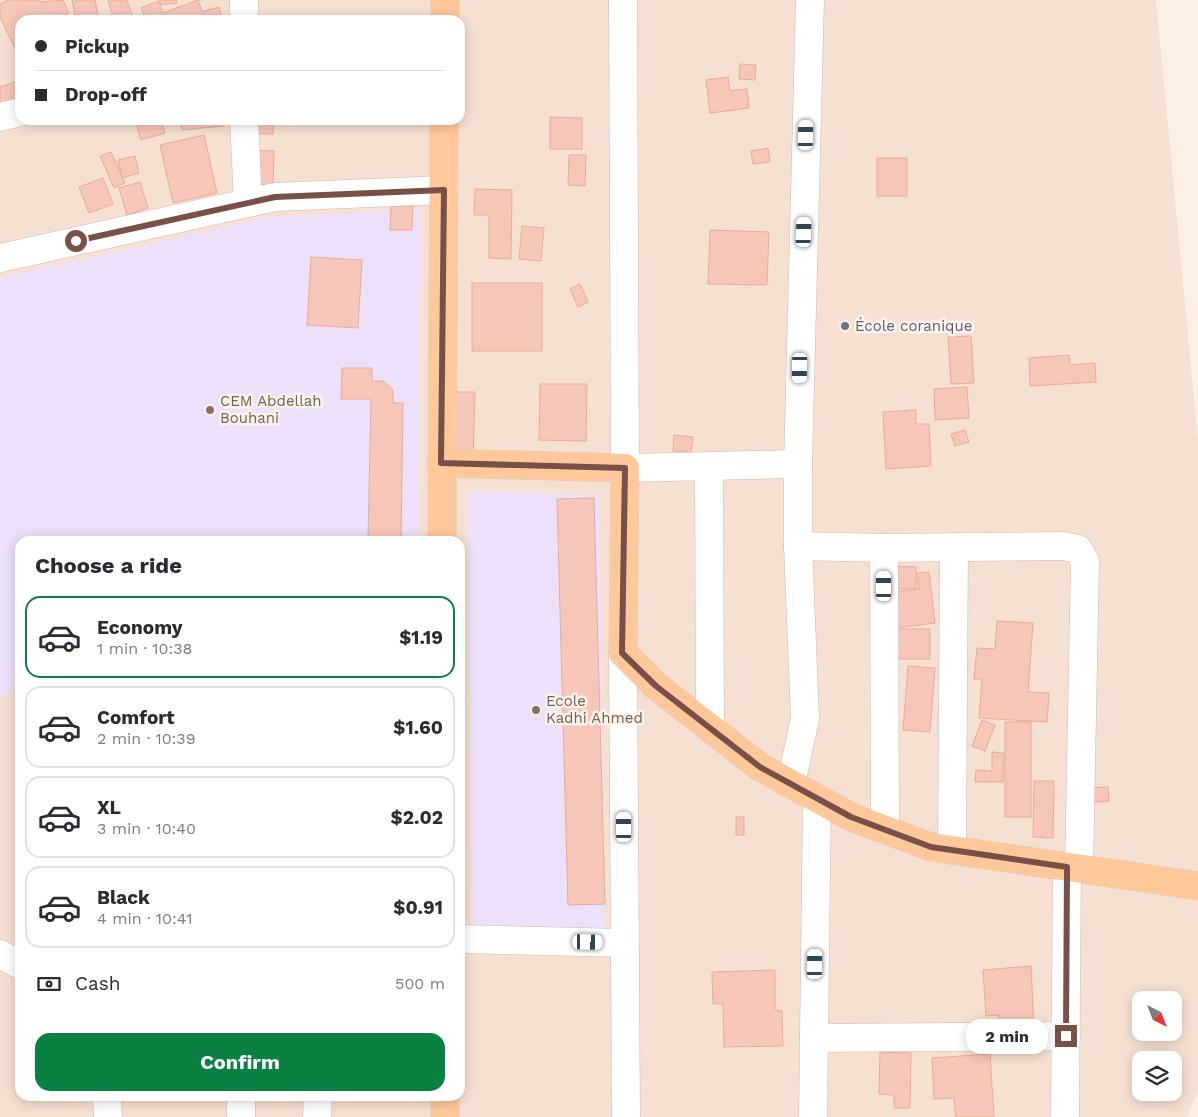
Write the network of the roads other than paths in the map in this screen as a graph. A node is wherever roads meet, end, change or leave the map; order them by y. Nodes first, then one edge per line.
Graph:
1 (244, 0) edge
2 (445, 0) edge
3 (623, 0) edge
4 (810, 0) edge
5 (244, 15) edge
6 (445, 15) edge
7 (15, 113) edge
8 (0, 117) edge
9 (244, 125) edge
10 (444, 125) edge
11 (444, 190) junction
12 (248, 203) junction
13 (0, 258) edge
14 (441, 463) junction
15 (798, 464) junction
16 (710, 466) junction
17 (625, 468) junction
18 (442, 536) edge
19 (798, 546) junction
20 (954, 547) junction
21 (884, 548) junction
22 (622, 653) junction
23 (710, 728) junction
24 (791, 784) junction
25 (817, 798) junction
26 (885, 830) junction
27 (952, 850) junction
28 (1073, 868) junction
29 (1198, 886) edge
30 (465, 939) edge
31 (624, 943) junction
32 (0, 954) edge
33 (15, 962) edge
34 (1066, 1036) junction
35 (814, 1038) junction
36 (107, 1101) edge
37 (241, 1101) edge
38 (318, 1101) edge
39 (445, 1101) edge
40 (108, 1117) edge
41 (241, 1117) edge
42 (317, 1117) edge
43 (445, 1117) edge
44 (626, 1117) edge
45 (813, 1117) edge
46 (1065, 1117) edge

1 - 5 street
2 - 6 main road
3 - 17 street
4 - 15 street
7 - 8 street
9 - 12 street
10 - 11 main road
11 - 12 street
11 - 14 main road
12 - 13 street
14 - 17 main road
14 - 18 main road
15 - 16 street
15 - 19 street
16 - 17 street
16 - 23 street
17 - 22 main road
19 - 21 street
19 - 24 street
20 - 21 street
20 - 27 street
20 - 28 street
21 - 26 street
22 - 23 main road
22 - 31 street
23 - 24 main road
24 - 25 main road
25 - 26 main road
25 - 35 street
26 - 27 main road
27 - 28 main road
28 - 29 main road
28 - 34 street
30 - 31 street
31 - 44 street
32 - 33 street
34 - 35 street
34 - 46 street
35 - 45 street
36 - 40 street
37 - 41 street
38 - 42 street
39 - 43 main road

